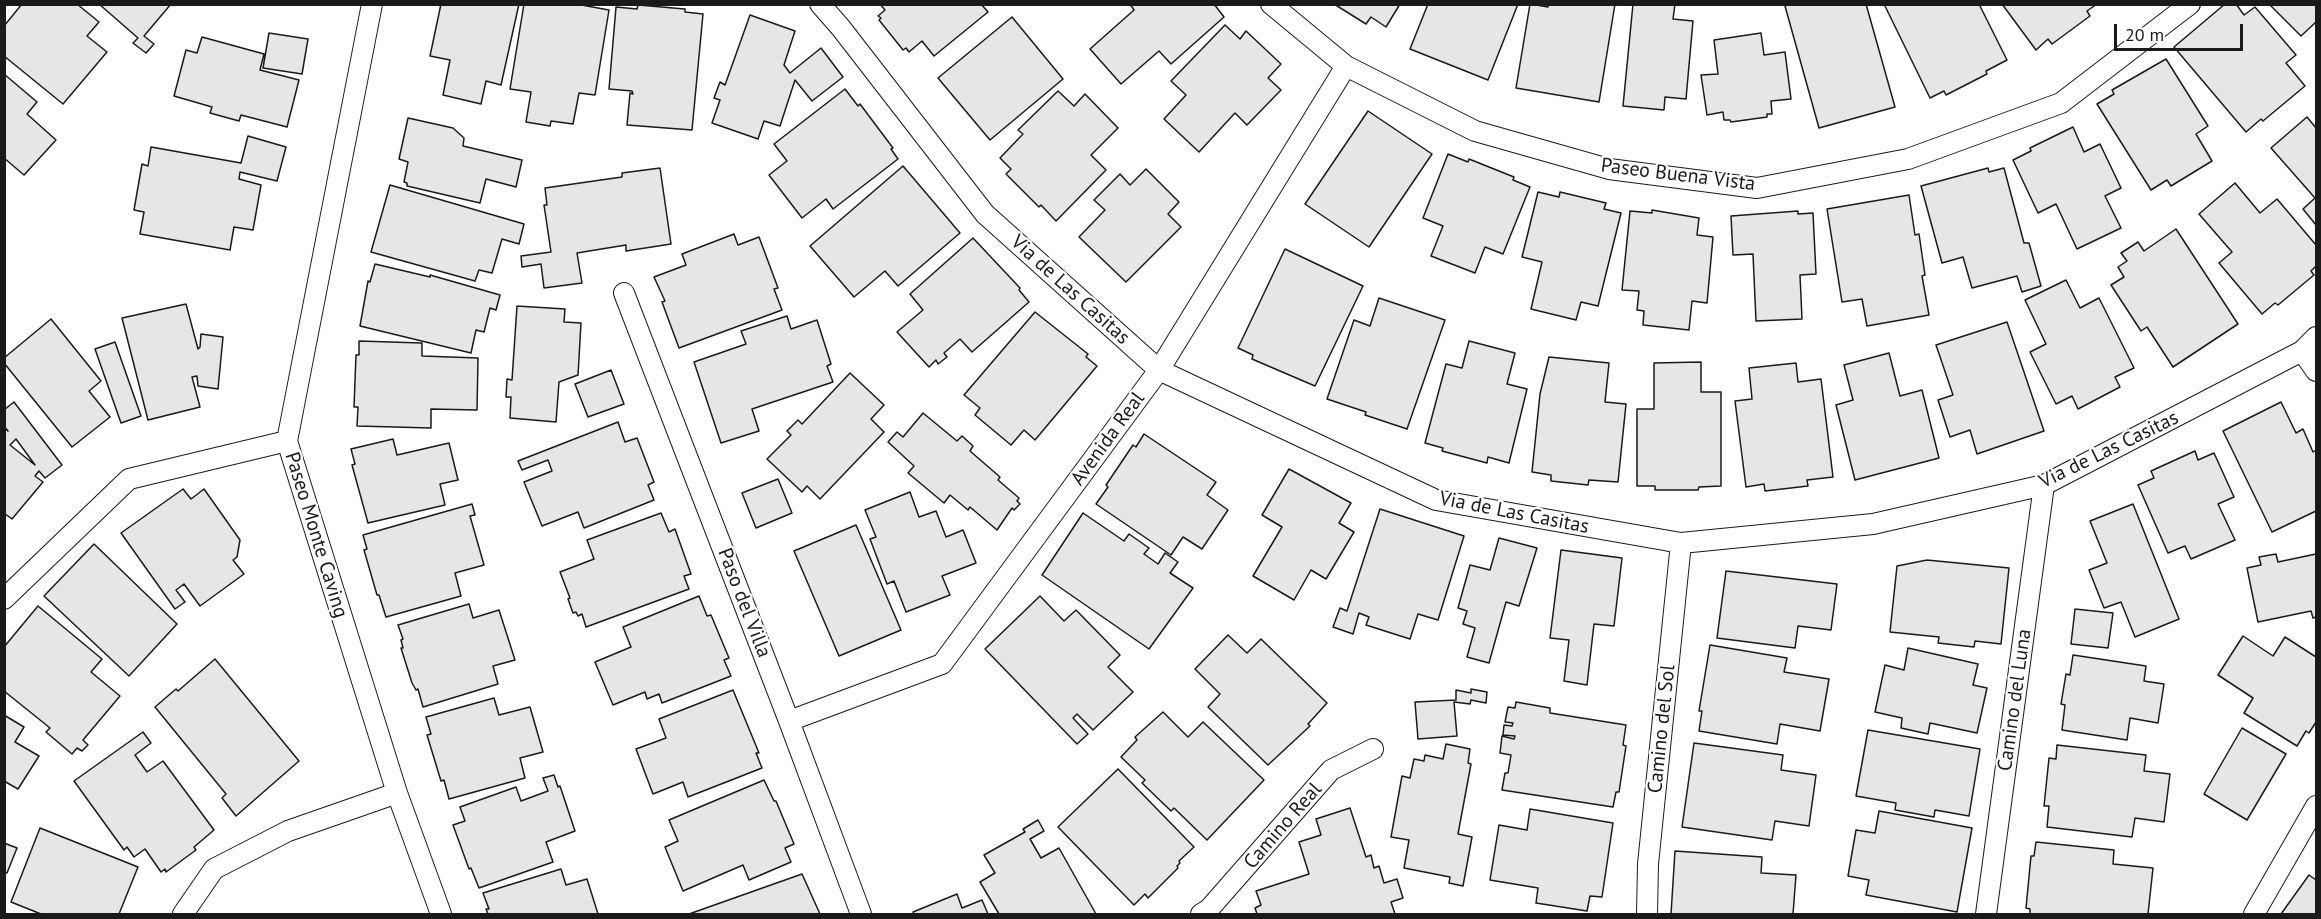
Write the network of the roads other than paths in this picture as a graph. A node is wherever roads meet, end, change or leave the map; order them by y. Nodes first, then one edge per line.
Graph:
1 (372, 4) edge
2 (820, 4) edge
3 (1271, 4) edge
4 (2190, 4) edge
5 (1346, 66) junction
6 (624, 293) dead end
7 (2309, 344) edge
8 (1159, 370) junction
9 (2316, 370) edge
10 (287, 441) junction
11 (2044, 485) junction
12 (1681, 543) junction
13 (4, 599) edge
14 (789, 721) junction
15 (1373, 749) dead end
16 (397, 793) junction
17 (2316, 806) edge
18 (1207, 913) edge
19 (183, 915) edge
20 (441, 915) edge
21 (861, 915) edge
22 (1647, 915) edge
23 (1986, 915) edge
24 (2254, 915) edge

1 - 10 lane, Paseo Monte Caving
2 - 8 lane, Via de Las Casitas
3 - 5 lane, Paseo Buena Vista
4 - 5 lane, Paseo Buena Vista
5 - 8 lane, Avenida Real
6 - 14 lane, Paso del Villa
7 - 9 lane
7 - 11 lane, Via de Las Casitas
8 - 12 lane, Via de Las Casitas
8 - 14 lane, Avenida Real
10 - 13 lane
10 - 16 lane, Paseo Monte Caving
11 - 12 lane, Via de Las Casitas
11 - 23 lane, Camino del Luna
12 - 22 lane, Camino del Sol
14 - 21 lane, Paso del Villa
15 - 18 lane, Camino Real
16 - 19 lane
16 - 20 lane, Paseo Monte Caving
17 - 24 lane

